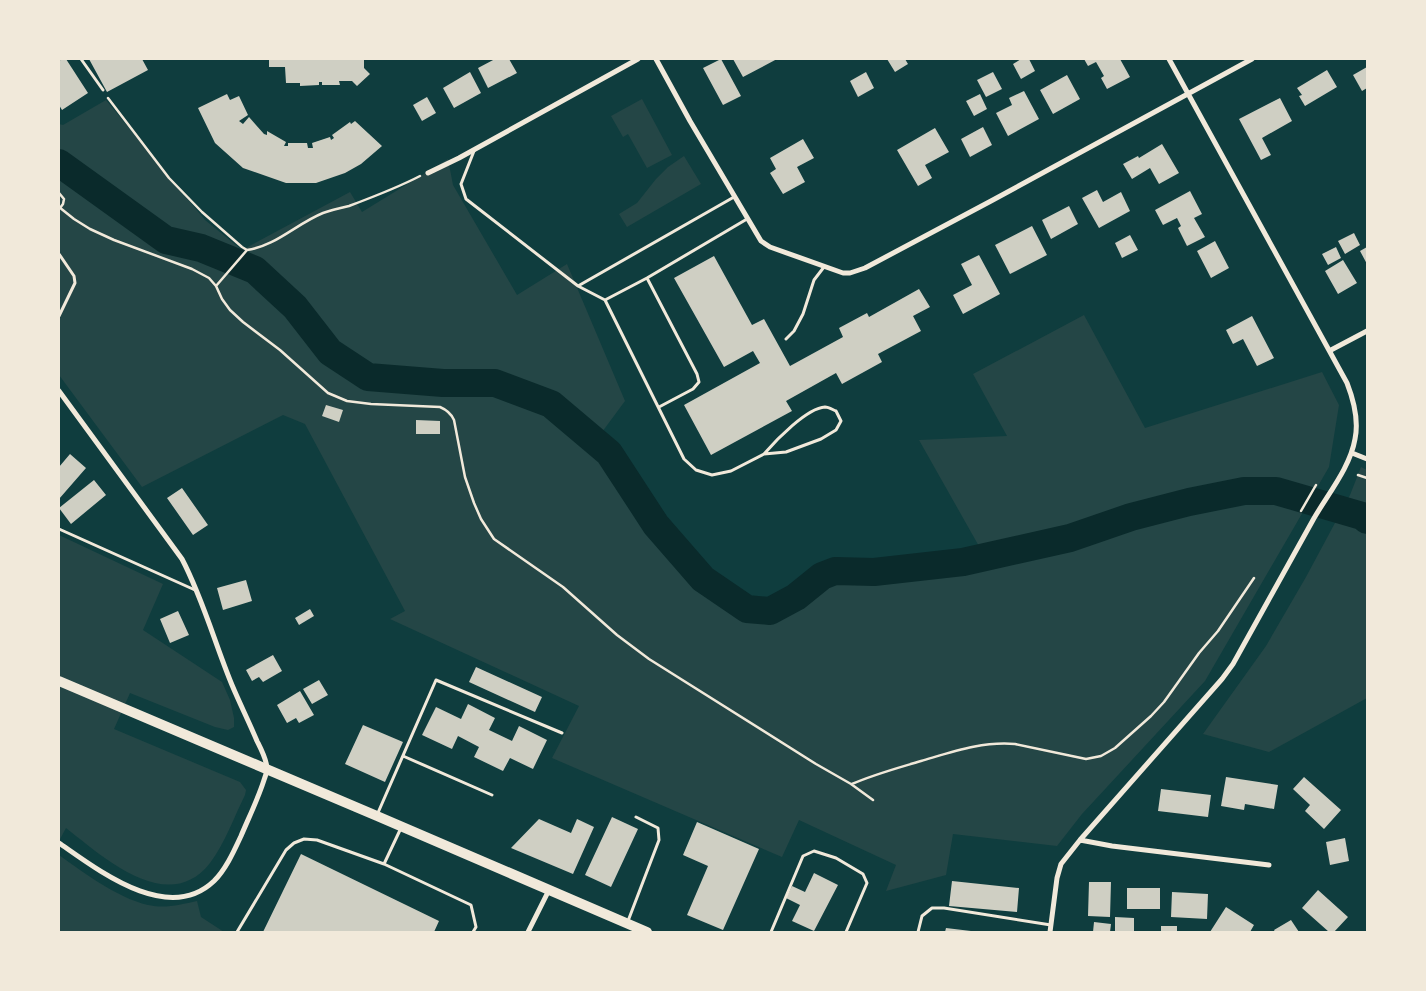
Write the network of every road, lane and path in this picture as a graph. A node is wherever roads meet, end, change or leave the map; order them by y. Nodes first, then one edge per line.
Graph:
1 (81, 59) edge
2 (638, 59) edge
3 (656, 59) edge
4 (1170, 59) edge
5 (1252, 59) edge
6 (103, 90) joint
7 (1189, 93) junction
8 (474, 150) junction
9 (428, 173) joint
10 (59, 193) edge
11 (734, 197) junction
12 (60, 207) edge
13 (747, 219) junction
14 (246, 252) junction
15 (59, 254) edge
16 (824, 267) junction
17 (647, 278) junction
18 (216, 286) junction
19 (578, 286) junction
20 (605, 300) junction
21 (59, 316) edge
22 (1367, 331) edge
23 (786, 339) dead end
24 (1331, 350) junction
25 (59, 391) edge
26 (660, 407) junction
27 (764, 454) junction
28 (1352, 454) junction
29 (1367, 459) edge
30 (1358, 475) dead end
31 (1367, 478) edge
32 (1316, 486) dead end
33 (1301, 511) dead end
34 (59, 529) edge
35 (1254, 578) dead end
36 (196, 590) junction
37 (59, 681) edge
38 (562, 733) dead end
39 (403, 756) junction
40 (267, 769) junction
41 (851, 784) junction
42 (492, 794) dead end
43 (873, 800) dead end
44 (377, 816) junction
45 (636, 817) dead end
46 (401, 827) junction
47 (1080, 840) junction
48 (59, 842) edge
49 (384, 864) junction
50 (1269, 865) dead end
51 (549, 890) junction
52 (627, 923) junction
53 (1051, 925) junction
54 (237, 932) edge
55 (474, 932) edge
56 (528, 932) edge
57 (646, 932) edge
58 (771, 932) edge
59 (846, 932) edge
60 (918, 932) edge
61 (1050, 932) edge

1 - 6 lane
2 - 8 street
3 - 11 street
4 - 7 street
5 - 7 street
6 - 14 path
7 - 16 street
7 - 24 street
8 - 9 street
8 - 19 lane
9 - 14 path
10 - 12 path
11 - 13 street
11 - 19 lane
12 - 18 path
13 - 16 street
13 - 17 lane
14 - 18 path
15 - 21 lane
16 - 23 lane
17 - 20 lane
17 - 26 lane
18 - 41 path
19 - 20 lane
20 - 26 lane
22 - 24 street
24 - 28 street
25 - 36 street
26 - 27 lane
27 - 27 lane
28 - 29 street
28 - 47 street
30 - 31 path
32 - 33 path
34 - 36 lane
35 - 41 path
36 - 40 street
37 - 40 main road
38 - 39 lane
39 - 42 lane
39 - 44 lane
40 - 44 main road
40 - 48 street
41 - 43 path
44 - 46 main road
45 - 52 lane
46 - 49 lane
46 - 51 main road
47 - 50 street
47 - 53 street
49 - 54 lane
49 - 55 lane
51 - 52 main road
51 - 56 street
52 - 57 main road
53 - 60 lane
53 - 61 street
58 - 59 lane

